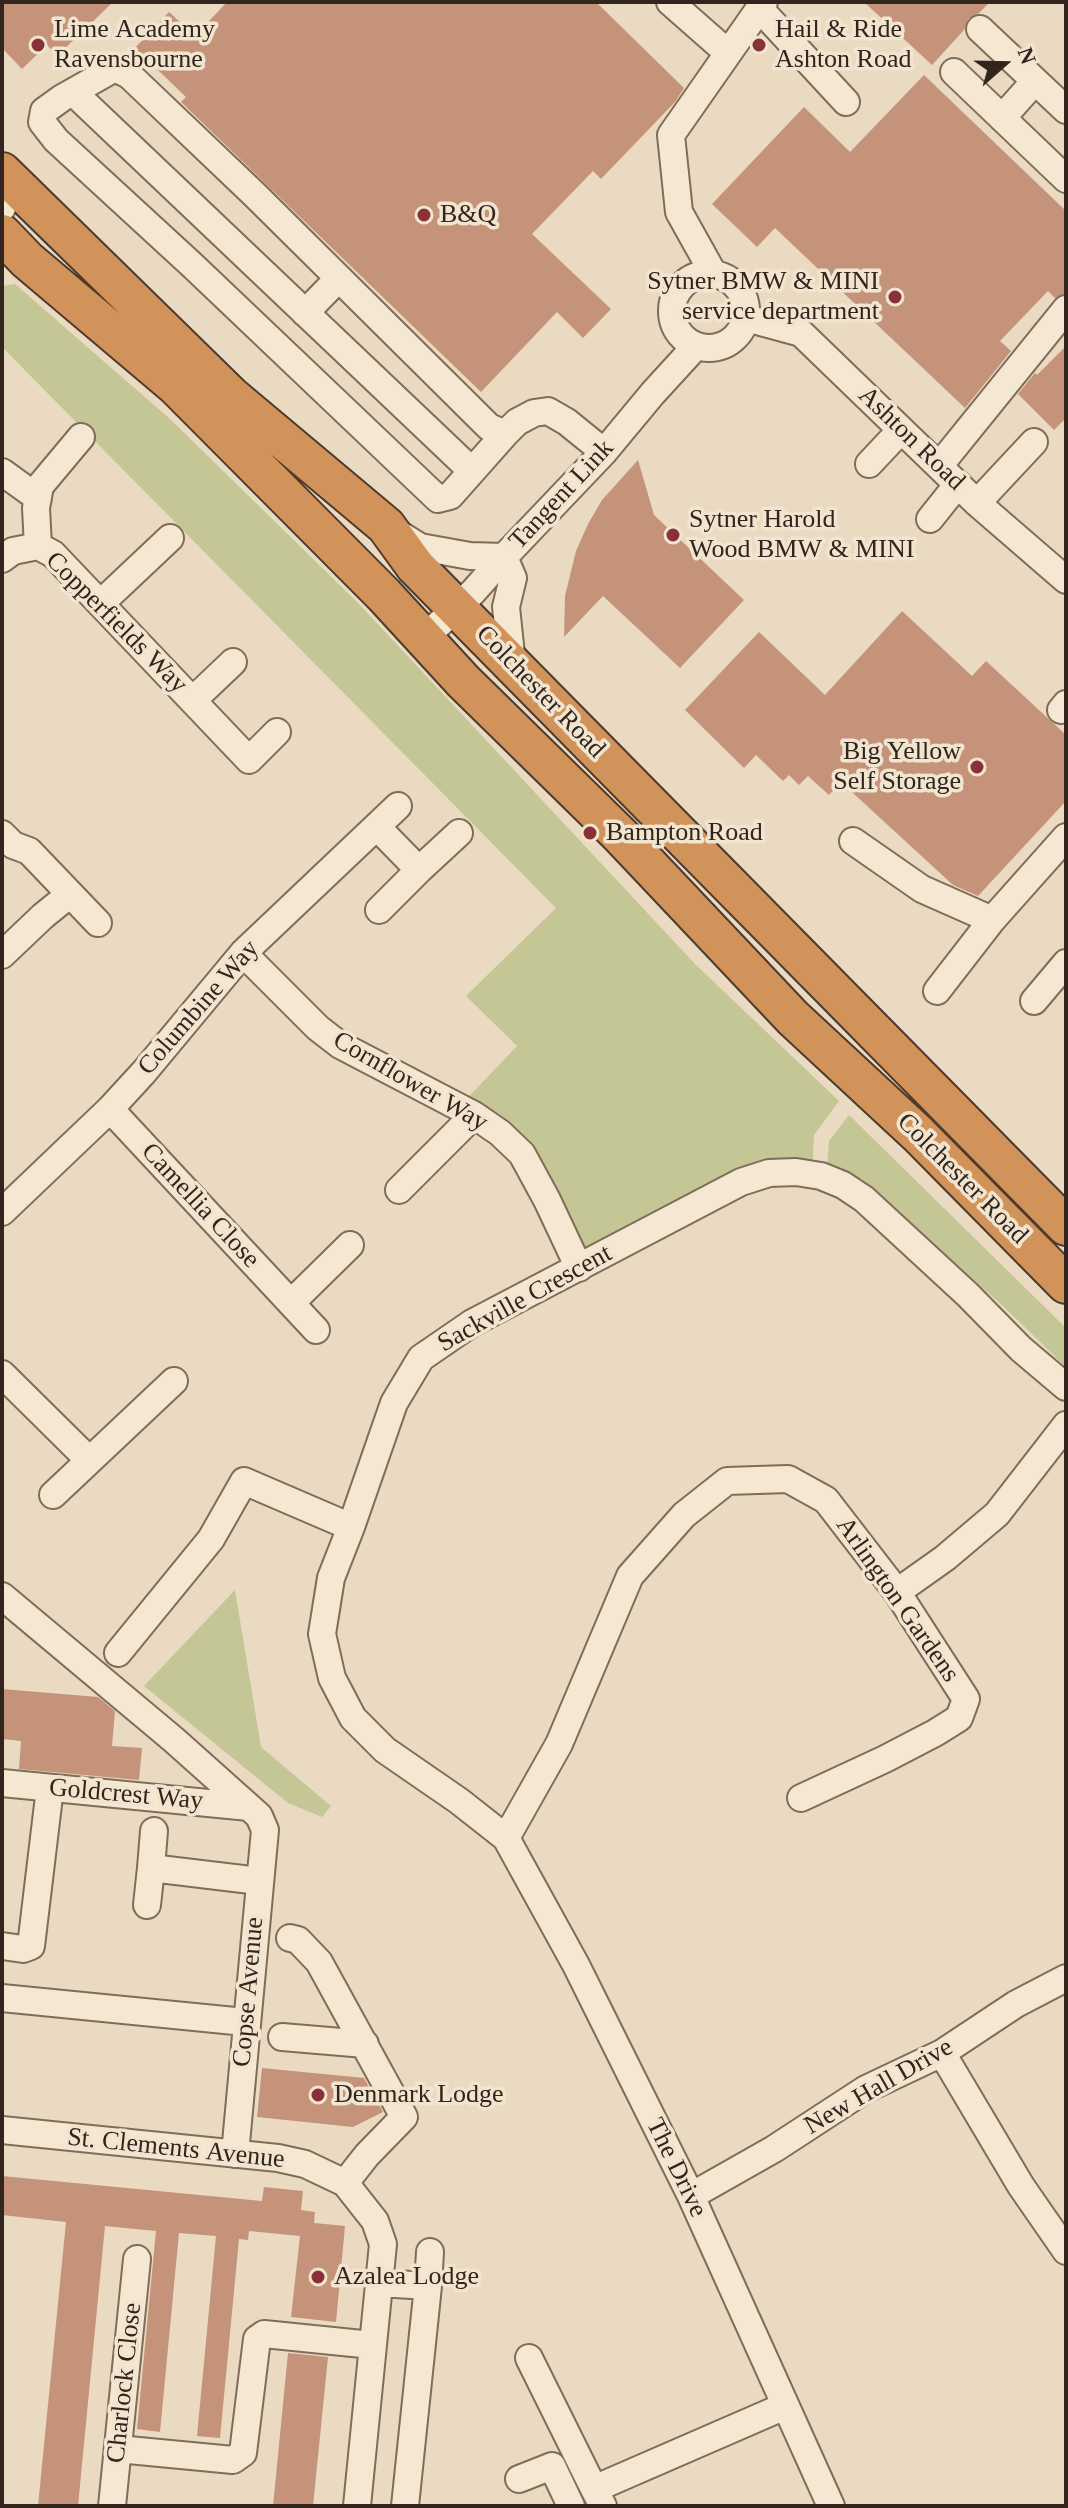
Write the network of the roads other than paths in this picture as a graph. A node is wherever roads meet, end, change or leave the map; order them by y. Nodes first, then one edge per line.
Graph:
1 (670, 2) edge
2 (762, 5) edge
3 (980, 29) dead end
4 (728, 53) junction
5 (954, 72) dead end
6 (1035, 81) junction
7 (73, 92) junction
8 (846, 102) dead end
9 (1066, 110) edge
10 (1002, 118) junction
11 (2, 172) edge
12 (1066, 179) edge
13 (48, 216) junction
14 (2, 226) edge
15 (2, 234) edge
16 (713, 273) junction
17 (338, 279) junction
18 (1066, 309) edge
19 (305, 313) junction
20 (746, 318) junction
21 (696, 346) junction
22 (901, 430) junction
23 (505, 434) junction
24 (81, 437) dead end
25 (1034, 442) dead end
26 (604, 452) junction
27 (869, 464) dead end
28 (472, 471) junction
29 (2, 472) edge
30 (949, 475) junction
31 (38, 498) junction
32 (977, 503) junction
33 (930, 519) dead end
34 (386, 526) junction
35 (170, 538) dead end
36 (38, 546) junction
37 (504, 557) junction
38 (2, 559) edge
39 (1065, 576) edge
40 (101, 603) junction
41 (457, 607) junction
42 (423, 639) junction
43 (233, 662) dead end
44 (512, 664) junction
45 (193, 700) junction
46 (277, 732) dead end
47 (398, 806) dead end
48 (377, 827) junction
49 (459, 833) dead end
50 (2, 834) edge
51 (1066, 837) edge
52 (853, 841) dead end
53 (419, 870) junction
54 (69, 895) junction
55 (379, 910) dead end
56 (992, 920) junction
57 (98, 923) dead end
58 (243, 953) junction
59 (2, 955) edge
60 (1066, 963) edge
61 (937, 991) dead end
62 (1034, 1001) dead end
63 (110, 1109) junction
64 (474, 1115) junction
65 (399, 1190) dead end
66 (2, 1212) edge
67 (1066, 1226) edge
68 (350, 1245) dead end
69 (579, 1268) junction
70 (1066, 1284) edge
71 (292, 1302) junction
72 (316, 1330) dead end
73 (2, 1374) edge
74 (174, 1381) dead end
75 (1066, 1387) edge
76 (1066, 1425) edge
77 (89, 1460) junction
78 (53, 1495) dead end
79 (351, 1527) junction
80 (897, 1592) junction
81 (2, 1596) edge
82 (118, 1653) dead end
83 (2, 1783) edge
84 (50, 1788) junction
85 (801, 1798) dead end
86 (249, 1807) junction
87 (154, 1831) dead end
88 (506, 1838) junction
89 (151, 1868) junction
90 (259, 1881) junction
91 (147, 1905) dead end
92 (290, 1938) dead end
93 (2, 1946) edge
94 (1066, 1978) edge
95 (2, 1998) edge
96 (245, 2022) junction
97 (282, 2037) dead end
98 (365, 2044) junction
99 (942, 2053) junction
100 (2, 2130) edge
101 (235, 2154) junction
102 (345, 2183) junction
103 (691, 2196) junction
104 (1066, 2251) edge
105 (430, 2252) dead end
106 (137, 2259) dead end
107 (379, 2283) junction
108 (428, 2286) junction
109 (372, 2345) junction
110 (529, 2358) dead end
111 (785, 2406) junction
112 (118, 2449) junction
113 (519, 2479) dead end
114 (598, 2498) edge
115 (112, 2506) edge
116 (357, 2506) edge
117 (405, 2506) edge
118 (571, 2506) edge
119 (831, 2506) edge

1 - 4 street
2 - 4 street
2 - 8 street
3 - 6 street
4 - 16 street
5 - 10 street
6 - 9 street
6 - 10 street
7 - 17 street
7 - 19 street
7 - 28 street
10 - 12 street
11 - 13 highway, Colchester Road
13 - 14 highway
13 - 34 highway, Colchester Road
15 - 42 highway, Colchester Road
16 - 20 street
16 - 21 street
17 - 19 street
17 - 23 street
18 - 30 street
19 - 28 street
20 - 21 street
20 - 22 street, Ashton Road
21 - 26 street, Tangent Link
22 - 27 street
22 - 30 street, Ashton Road
23 - 26 street
23 - 28 street
24 - 31 street
25 - 32 street
26 - 37 street, Tangent Link
29 - 31 street
30 - 32 street, Ashton Road
30 - 33 street
31 - 36 street, Copperfields Way
32 - 39 street, Ashton Road
34 - 37 street
34 - 41 highway, Colchester Road
35 - 40 street
36 - 38 street, Copperfields Way
36 - 40 street, Copperfields Way
37 - 41 street, Tangent Link
37 - 44 street
40 - 45 street, Copperfields Way
41 - 42 street, Tangent Link
41 - 44 highway, Colchester Road
42 - 70 highway, Colchester Road
43 - 45 street, Copperfields Way
44 - 67 highway, Colchester Road
45 - 46 street, Copperfields Way
47 - 48 street, Columbine Way
48 - 53 street
48 - 58 street, Columbine Way
49 - 53 street
50 - 54 street
51 - 56 street
52 - 56 street
53 - 55 street
54 - 57 street
54 - 59 street
56 - 61 street
58 - 63 street, Columbine Way
58 - 64 street, Cornflower Way
60 - 62 street
63 - 66 street, Columbine Way
63 - 71 street, Camellia Close
64 - 65 street
64 - 69 street, Cornflower Way
68 - 71 street
69 - 75 street, Sackville Crescent
69 - 79 street, Sackville Crescent
71 - 72 street, Camellia Close
73 - 77 street
74 - 77 street
76 - 80 street
77 - 78 street
79 - 82 street
79 - 88 street, Sackville Crescent
80 - 85 street, Arlington Gardens
80 - 88 street, Arlington Gardens
81 - 86 street
83 - 84 street, Goldcrest Way
84 - 86 street, Goldcrest Way
84 - 93 street
86 - 90 street, Copse Avenue
87 - 89 street
88 - 103 street, The Drive
89 - 90 street
89 - 91 street
90 - 96 street, Copse Avenue
92 - 98 street
94 - 99 street, New Hall Drive
95 - 96 street
96 - 101 street, Copse Avenue
97 - 98 street
98 - 102 street
99 - 103 street, New Hall Drive
99 - 104 street
100 - 101 street, St. Clements Avenue
101 - 102 street, St. Clements Avenue
102 - 107 street, St. Clements Avenue
103 - 111 street, The Drive
105 - 108 street
106 - 112 street, Charlock Close
107 - 108 street
107 - 109 street, St. Clements Avenue
108 - 117 street
109 - 112 street
109 - 116 street, St. Clements Avenue
110 - 114 street
111 - 114 street
111 - 119 street, The Drive
112 - 115 street, Charlock Close
113 - 118 street

